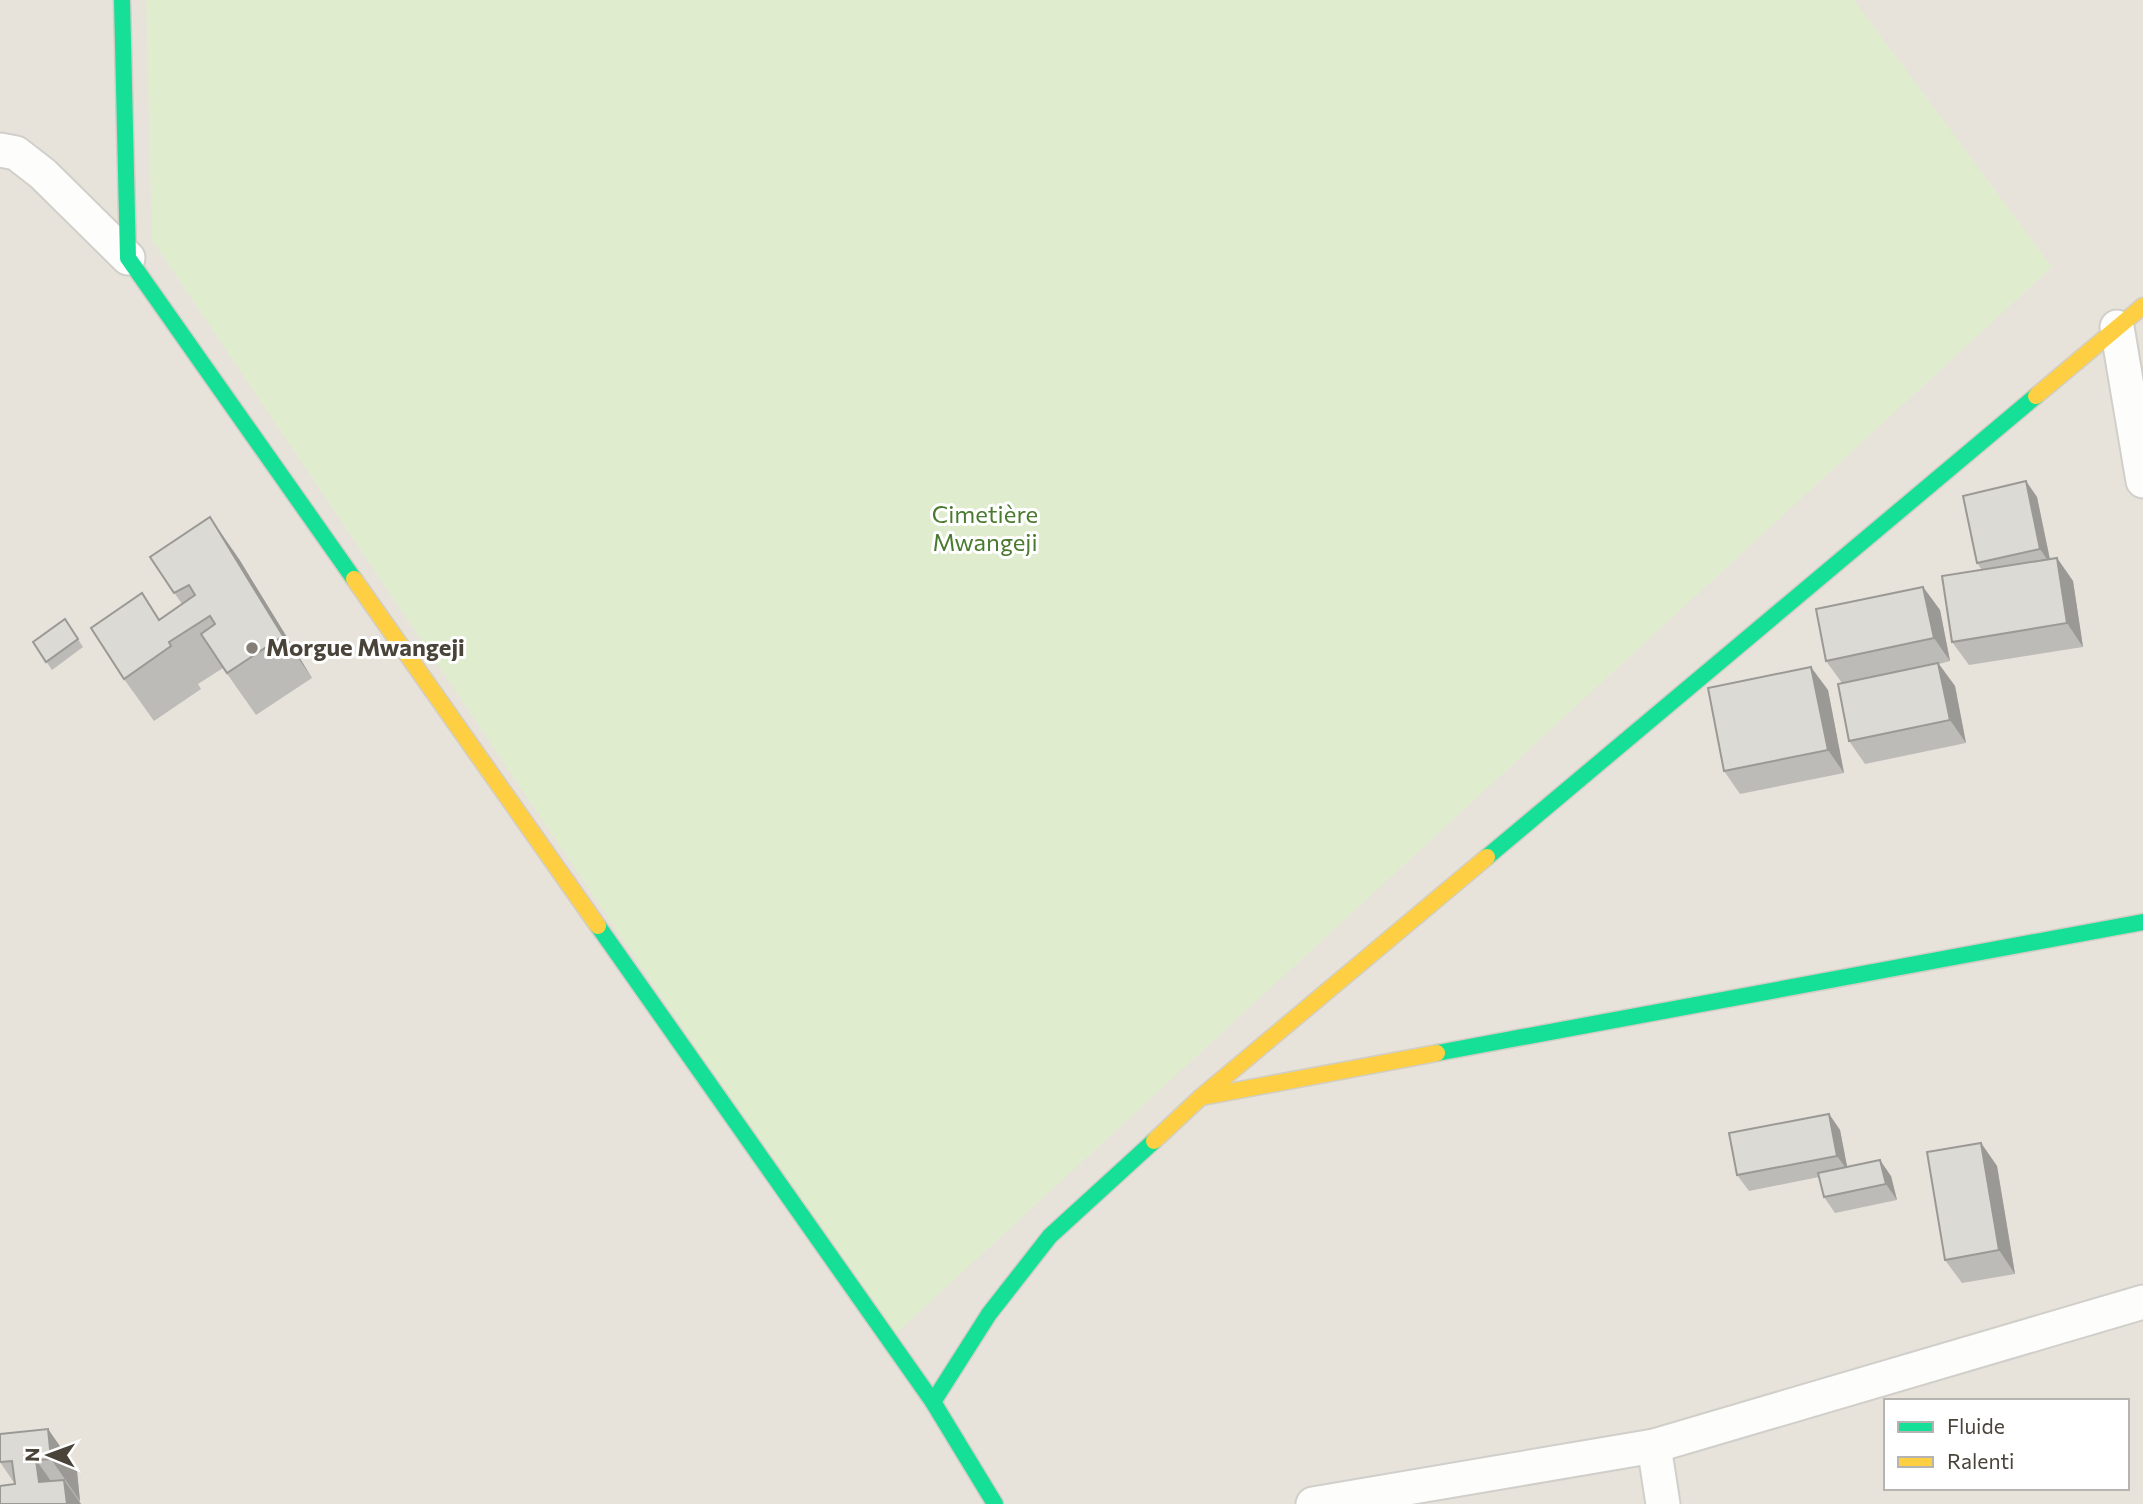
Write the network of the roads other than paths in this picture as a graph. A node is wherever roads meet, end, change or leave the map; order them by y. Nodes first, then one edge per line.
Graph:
1 (121, 0) edge
2 (0, 150) edge
3 (128, 258) junction
4 (2143, 306) edge
5 (2117, 327) junction
6 (2143, 481) edge
7 (2143, 922) edge
8 (1201, 1097) junction
9 (2143, 1302) edge
10 (933, 1402) junction
11 (1654, 1446) junction
12 (995, 1504) edge
13 (1313, 1504) edge
14 (1662, 1504) edge

1 - 3 street
2 - 3 street
3 - 10 street
4 - 5 street
5 - 6 street
5 - 8 street
7 - 8 street
8 - 10 street
9 - 11 street
10 - 12 street
11 - 13 street
11 - 14 street

